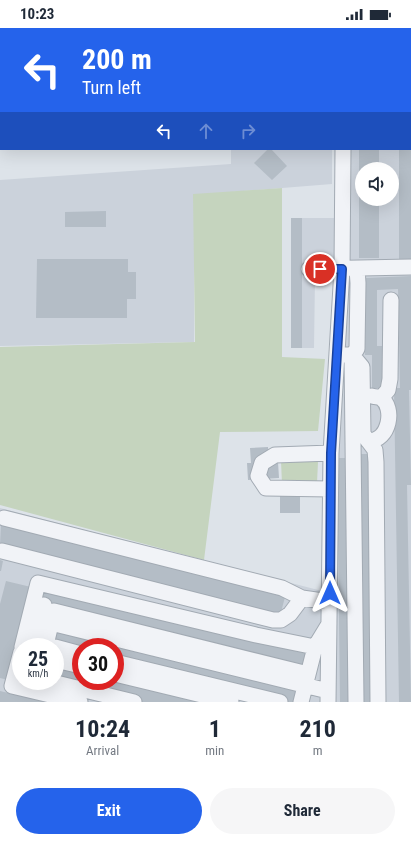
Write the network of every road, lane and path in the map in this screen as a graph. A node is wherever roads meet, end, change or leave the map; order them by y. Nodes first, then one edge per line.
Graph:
1 (343, 150) edge
2 (411, 267) edge
3 (309, 269) dead end
4 (349, 269) junction
5 (391, 300) dead end
6 (337, 355) junction
7 (352, 355) junction
8 (362, 396) junction
9 (381, 398) junction
10 (368, 440) junction
11 (331, 453) junction
12 (330, 489) junction
13 (4, 518) dead end
14 (2, 551) dead end
15 (302, 598) junction
16 (330, 602) junction
17 (44, 605) dead end
18 (329, 623) junction
19 (59, 624) dead end
20 (41, 638) edge
21 (42, 638) edge
22 (44, 638) edge
23 (315, 647) junction
24 (124, 664) edge
25 (308, 674) junction
26 (124, 676) edge
27 (64, 685) edge
28 (29, 690) edge
29 (328, 696) edge
30 (80, 702) edge
31 (134, 702) edge
32 (231, 702) edge
33 (280, 702) edge
34 (302, 702) edge
35 (356, 702) edge
36 (378, 702) edge

1 - 4 street
2 - 4 street
3 - 4 street
4 - 6 street
4 - 7 street
5 - 9 street
6 - 7 street
6 - 11 street
7 - 8 street
7 - 35 street
8 - 9 street
8 - 10 street
9 - 10 street
10 - 36 street
11 - 12 street
11 - 12 street
12 - 16 street
13 - 15 street
14 - 15 street
15 - 16 street
16 - 18 street
17 - 21 street
18 - 23 street
18 - 29 street
19 - 29 street
20 - 23 street
22 - 25 street
23 - 25 street
24 - 33 street
25 - 34 street
26 - 32 street
27 - 31 street
28 - 30 street

